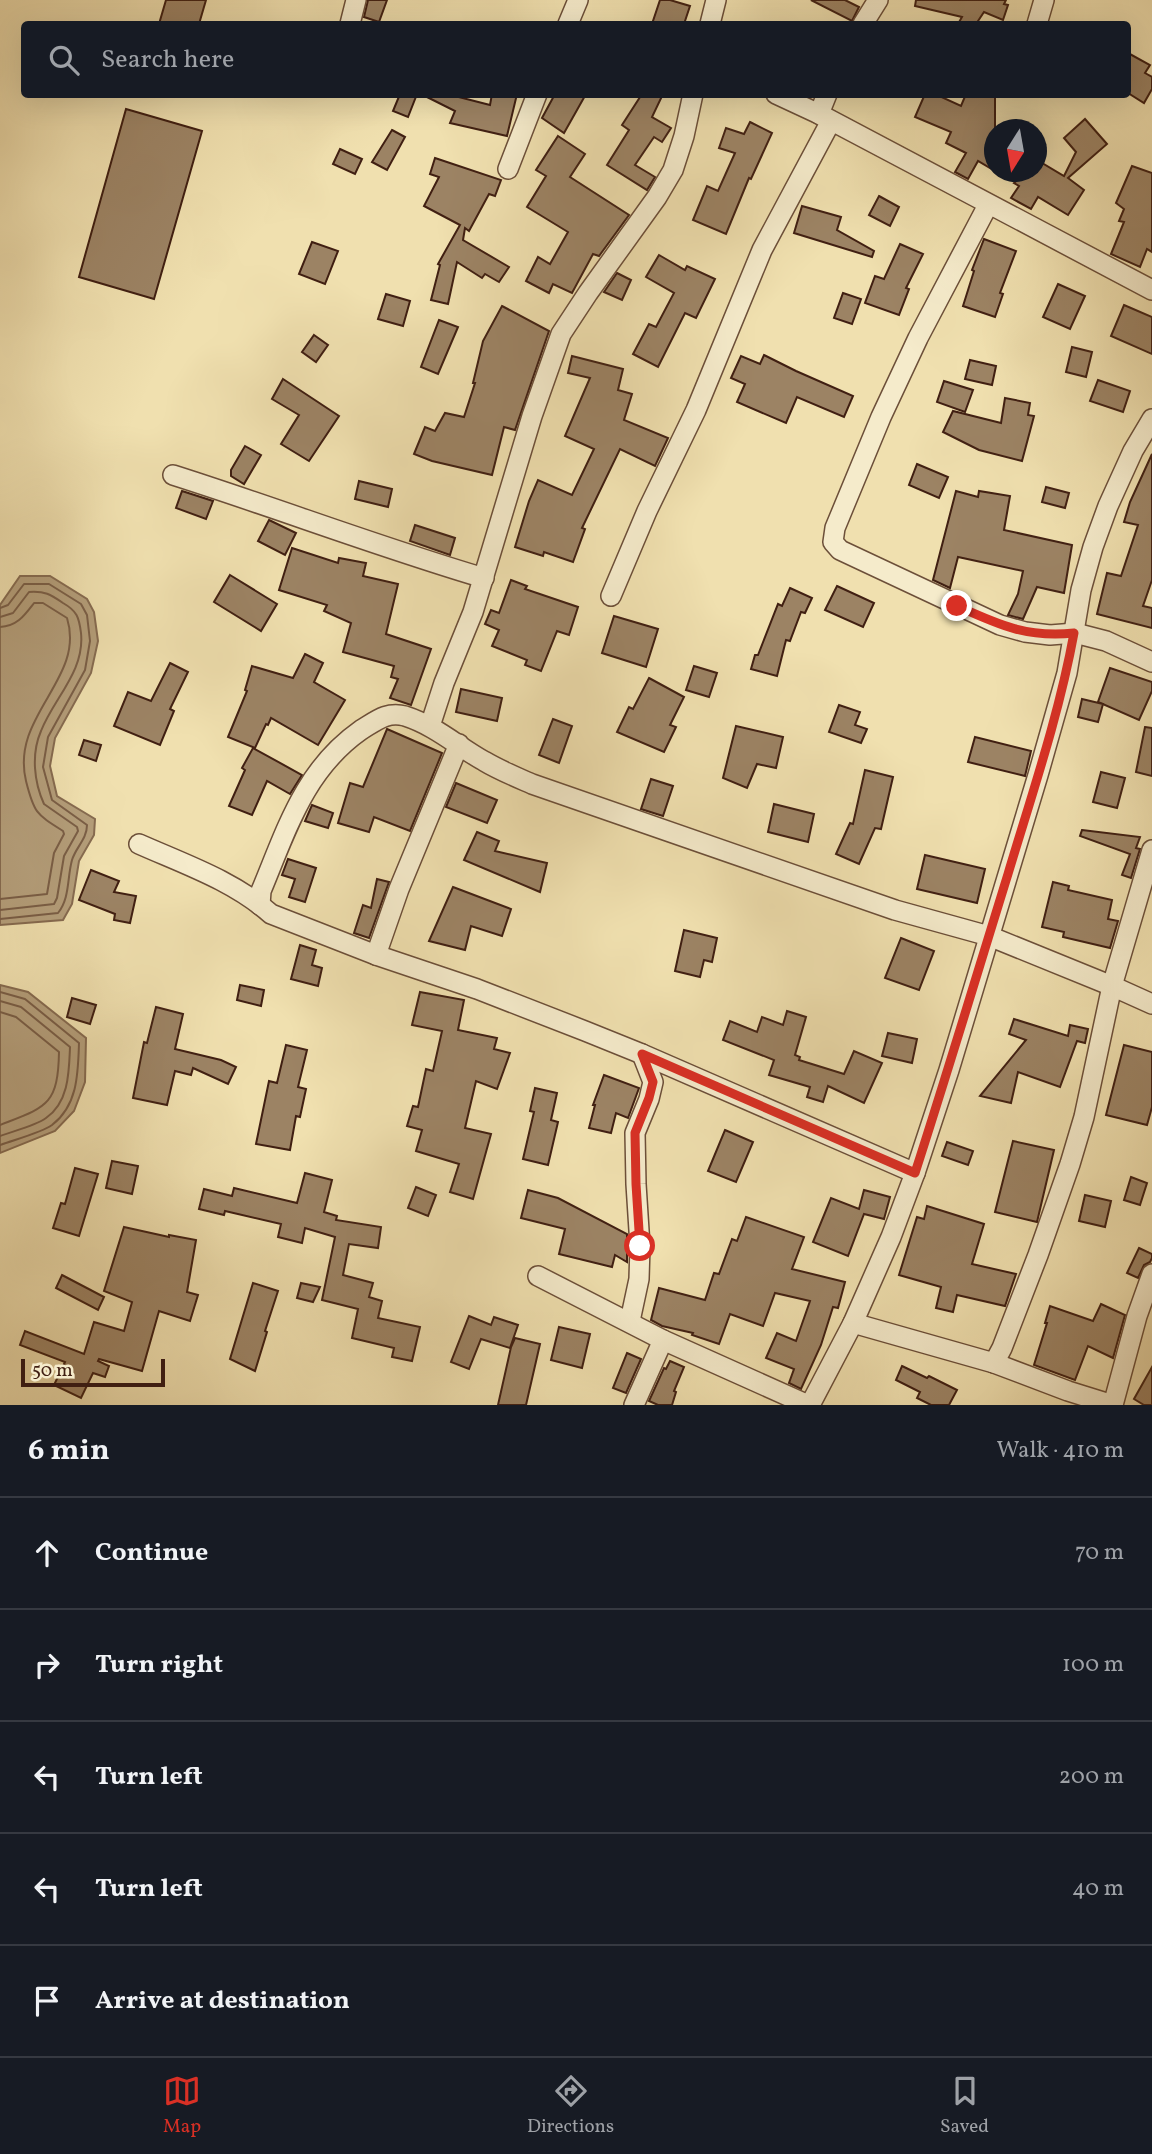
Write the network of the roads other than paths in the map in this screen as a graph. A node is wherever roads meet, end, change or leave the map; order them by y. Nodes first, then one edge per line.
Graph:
1 (356, 0) edge
2 (578, 0) edge
3 (716, 0) edge
4 (878, 0) edge
5 (1044, 0) edge
6 (350, 21) edge
7 (569, 21) edge
8 (711, 21) edge
9 (865, 21) edge
10 (1038, 21) edge
11 (535, 98) edge
12 (692, 98) edge
13 (785, 98) edge
14 (827, 98) edge
15 (825, 117) junction
16 (508, 169) dead end
17 (988, 205) junction
18 (1152, 290) edge
19 (1152, 419) edge
20 (173, 475) dead end
21 (484, 578) junction
22 (611, 596) dead end
23 (1074, 633) junction
24 (1152, 662) edge
25 (430, 726) junction
26 (459, 744) junction
27 (139, 844) dead end
28 (1152, 850) edge
29 (260, 905) junction
30 (989, 936) junction
31 (376, 955) junction
32 (1112, 986) junction
33 (1152, 1004) edge
34 (642, 1054) junction
35 (915, 1173) junction
36 (1152, 1274) edge
37 (538, 1276) dead end
38 (630, 1321) junction
39 (853, 1323) junction
40 (663, 1340) junction
41 (994, 1363) junction
42 (634, 1405) edge
43 (809, 1405) edge
44 (1113, 1405) edge

1 - 6 street
2 - 7 street
3 - 8 street
4 - 9 street
5 - 10 street
11 - 16 street
12 - 21 street
13 - 15 street
14 - 15 street
15 - 17 street
15 - 22 street
17 - 18 street
17 - 23 street
19 - 23 street
20 - 21 street
21 - 25 street
23 - 24 street
23 - 30 street
25 - 26 street
25 - 29 street
26 - 30 street
26 - 31 street
27 - 29 street
28 - 32 street
29 - 31 street
30 - 32 street
30 - 35 street
31 - 34 street
32 - 33 street
32 - 41 street
34 - 35 street
34 - 38 street
35 - 39 street
36 - 44 street
37 - 38 street
38 - 40 street
39 - 41 street
39 - 43 street
40 - 42 street
40 - 43 street
41 - 44 street

